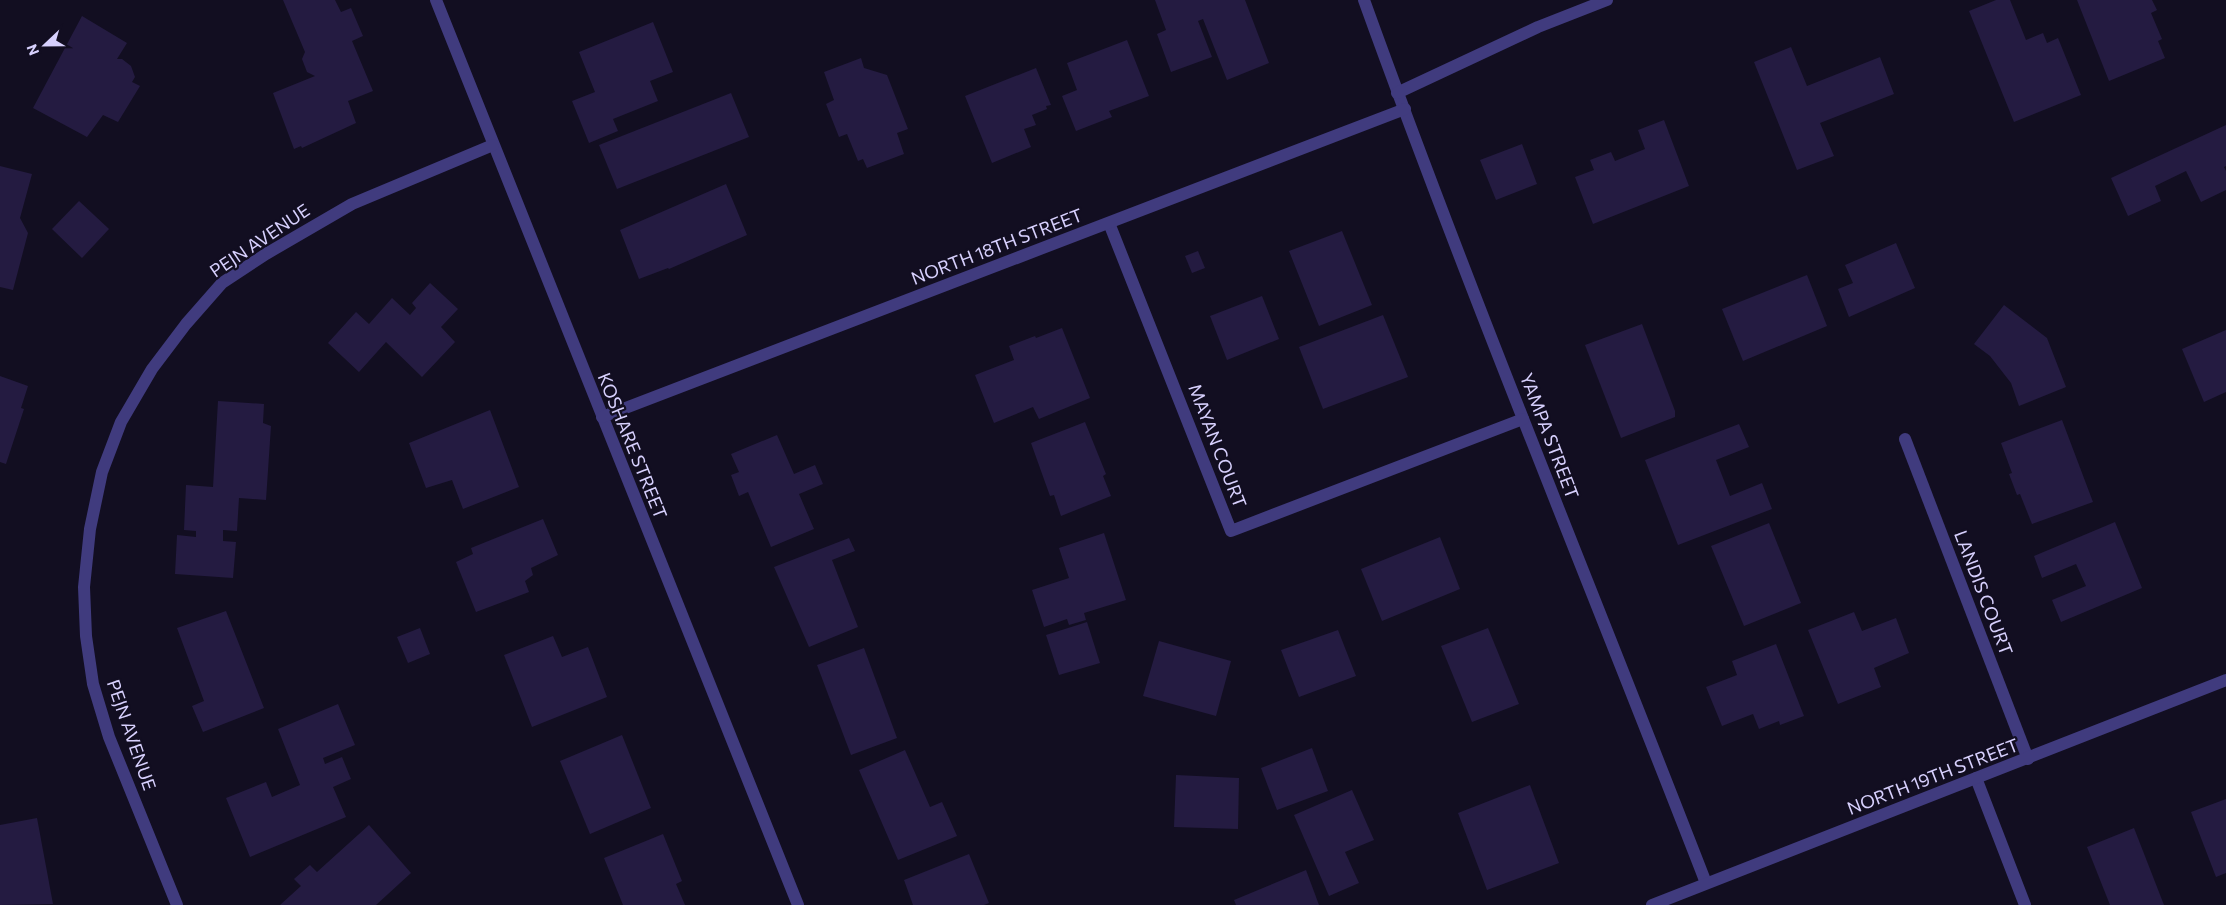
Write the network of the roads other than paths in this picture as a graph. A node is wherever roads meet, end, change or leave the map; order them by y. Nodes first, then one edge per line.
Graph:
1 (436, 0) edge
2 (1364, 0) edge
3 (1607, 0) edge
4 (1398, 93) junction
5 (1405, 109) junction
6 (493, 145) junction
7 (1109, 223) junction
8 (602, 417) junction
9 (1523, 419) junction
10 (1904, 439) dead end
11 (2226, 680) edge
12 (2028, 759) junction
13 (1976, 778) junction
14 (1706, 883) junction
15 (177, 905) edge
16 (798, 905) edge
17 (1652, 905) edge
18 (2025, 905) edge

1 - 6 street, KOSHARE STREET
2 - 4 street, YAMPA STREET
3 - 4 street
4 - 5 street, YAMPA STREET
5 - 7 street, NORTH 18TH STREET
5 - 9 street, YAMPA STREET
6 - 8 street, KOSHARE STREET
6 - 15 street, PEJN AVENUE
7 - 8 street, NORTH 18TH STREET
7 - 9 street, MAYAN COURT
8 - 16 street, KOSHARE STREET
9 - 14 street, YAMPA STREET
10 - 12 street, LANDIS COURT
11 - 12 street, NORTH 19TH STREET
12 - 13 street, NORTH 19TH STREET
13 - 14 street, NORTH 19TH STREET
13 - 18 street
14 - 17 street, NORTH 19TH STREET

